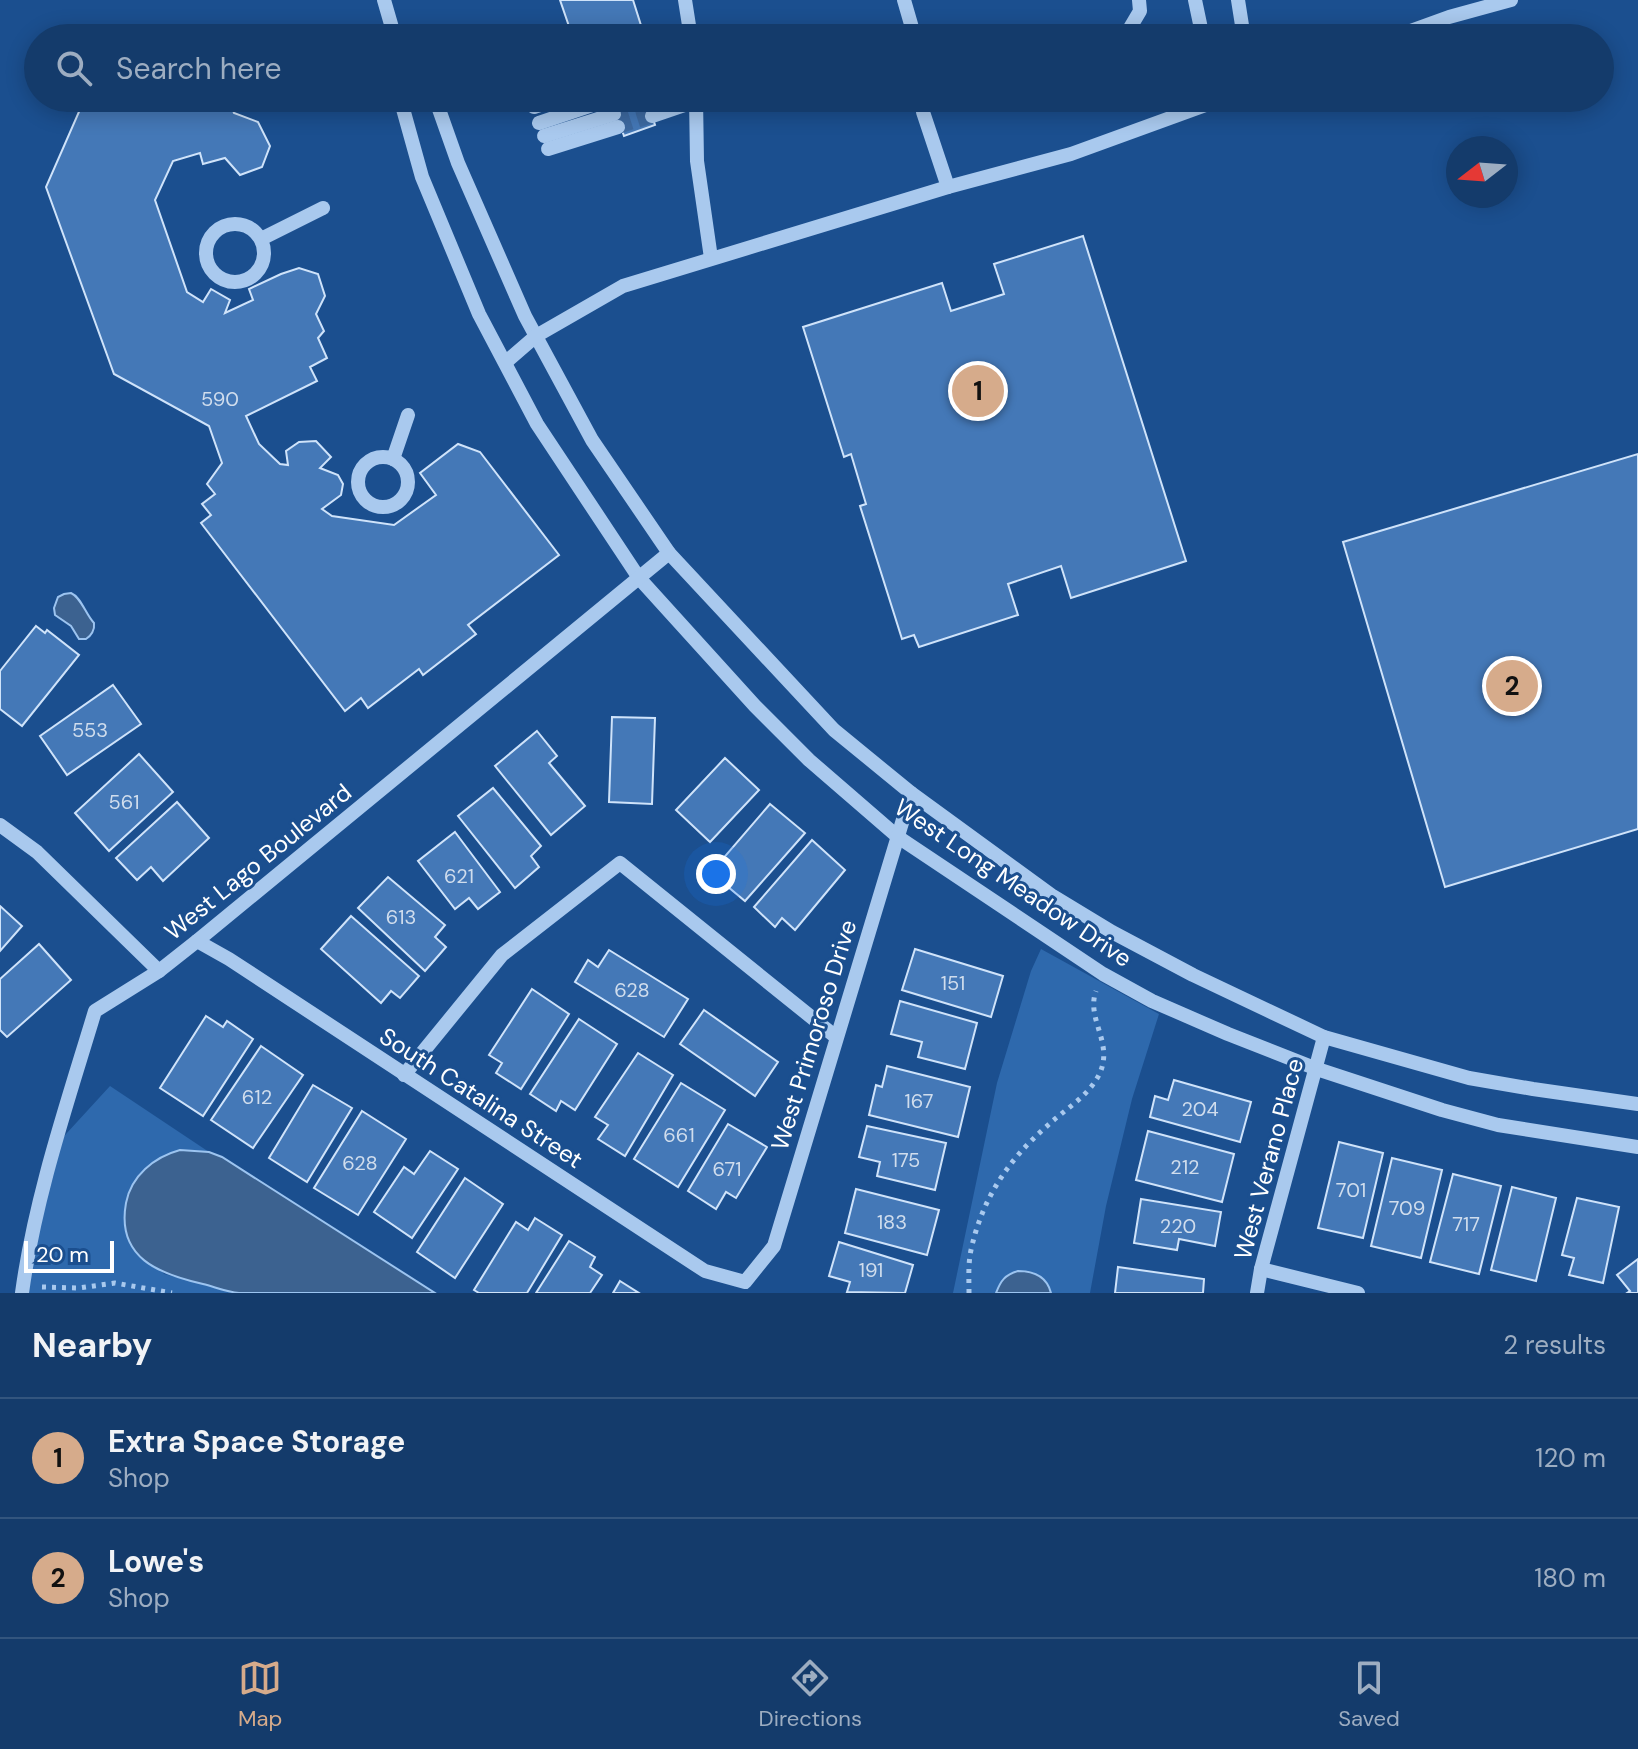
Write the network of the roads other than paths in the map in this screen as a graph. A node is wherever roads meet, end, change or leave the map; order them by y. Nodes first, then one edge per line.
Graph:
1 (384, 0) edge
2 (685, 0) edge
3 (904, 0) edge
4 (1139, 0) edge
5 (1195, 0) edge
6 (1238, 0) edge
7 (1511, 0) edge
8 (391, 24) edge
9 (689, 24) edge
10 (911, 24) edge
11 (1132, 24) edge
12 (1200, 24) edge
13 (1242, 24) edge
14 (1430, 24) edge
15 (404, 112) edge
16 (440, 112) edge
17 (587, 112) edge
18 (696, 112) edge
19 (926, 112) edge
20 (1183, 112) edge
21 (616, 121) tunnel mouth
22 (948, 187) junction
23 (323, 208) dead end
24 (261, 239) junction
25 (711, 258) junction
26 (536, 336) junction
27 (506, 362) junction
28 (408, 415) dead end
29 (393, 459) dead end
30 (669, 553) junction
31 (639, 578) junction
32 (911, 793) junction
33 (0, 825) edge
34 (898, 837) junction
35 (197, 941) junction
36 (159, 971) junction
37 (836, 1037) junction
38 (1324, 1037) junction
39 (1317, 1069) junction
40 (404, 1075) junction
41 (1638, 1104) edge
42 (1638, 1147) edge
43 (1261, 1269) junction
44 (745, 1282) joint
45 (22, 1290) edge
46 (1257, 1293) edge
47 (1358, 1293) edge

1 - 8 street
2 - 9 street
3 - 10 street
4 - 11 street
5 - 12 street
6 - 13 street
7 - 14 street
15 - 27 street, West Long Meadow Drive
16 - 26 street, West Long Meadow Drive
17 - 21 street
18 - 25 street
19 - 22 street
20 - 22 street
22 - 25 street
23 - 24 street
24 - 24 street
25 - 26 street
26 - 27 street
26 - 30 street, West Long Meadow Drive
27 - 31 street, West Long Meadow Drive
28 - 29 street
30 - 31 street, West Lago Boulevard
30 - 32 street, West Long Meadow Drive
31 - 34 street, West Long Meadow Drive
31 - 35 street, West Lago Boulevard
32 - 34 street, West Primoroso Drive
32 - 38 street, West Long Meadow Drive
33 - 36 street
34 - 37 street, West Primoroso Drive
34 - 39 street, West Long Meadow Drive
35 - 36 street, West Lago Boulevard
35 - 40 street, South Catalina Street
36 - 45 street, West Lago Boulevard
37 - 40 street
37 - 44 street, West Primoroso Drive
38 - 39 street, West Verano Place
38 - 41 street, West Long Meadow Drive
39 - 42 street, West Long Meadow Drive
39 - 43 street, West Verano Place
40 - 44 street, South Catalina Street
43 - 46 street, West Verano Place
43 - 47 street

